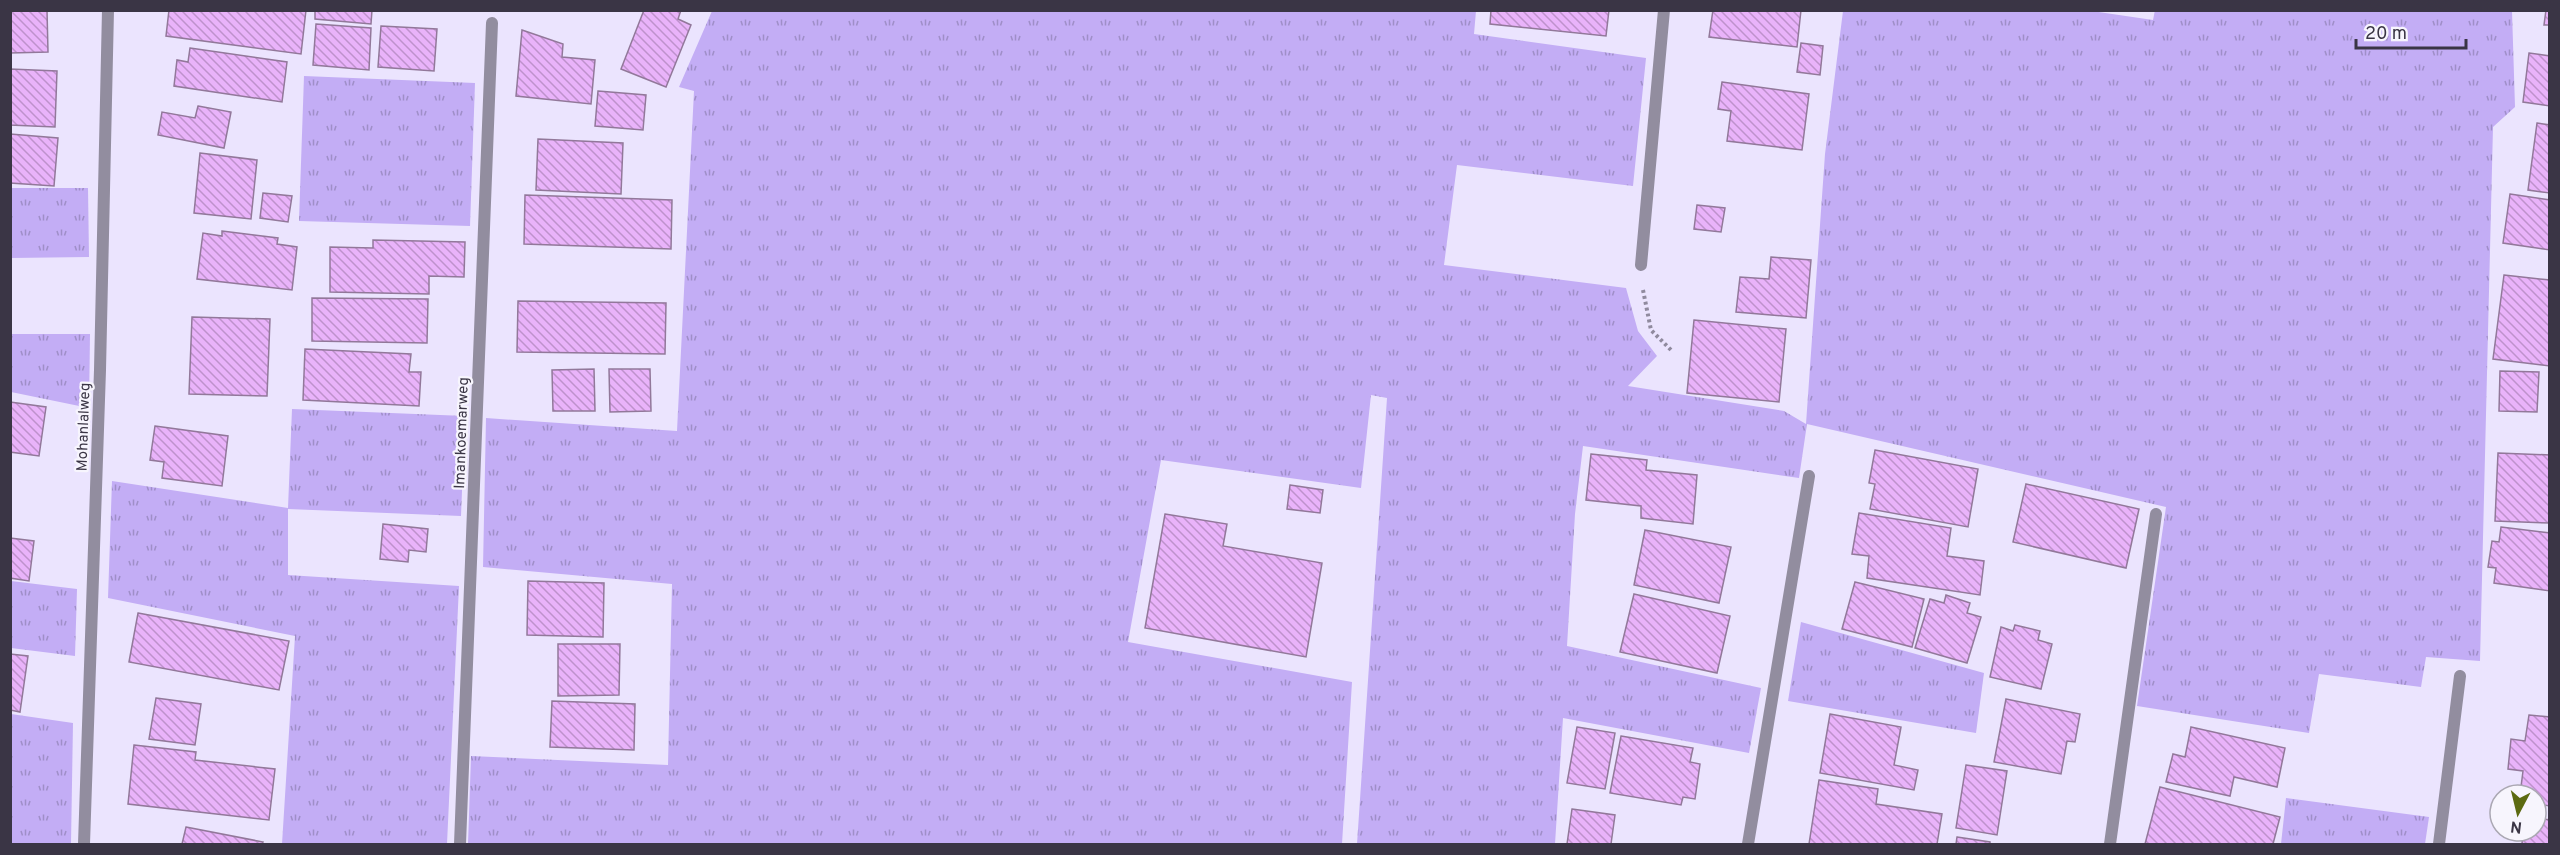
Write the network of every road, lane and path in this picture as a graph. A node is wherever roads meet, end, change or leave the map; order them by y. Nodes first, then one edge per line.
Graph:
1 (108, 10) edge
2 (1664, 10) edge
3 (492, 23) dead end
4 (1641, 265) joint
5 (1673, 352) dead end
6 (1809, 476) dead end
7 (2156, 514) dead end
8 (2460, 675) dead end
9 (84, 844) edge
10 (460, 844) edge
11 (1748, 844) edge
12 (2110, 844) edge
13 (2439, 844) edge

1 - 9 street, Mohanlalweg
2 - 4 street
3 - 10 street, Imankoemarweg
4 - 5 path
6 - 11 street
7 - 12 street
8 - 13 street

